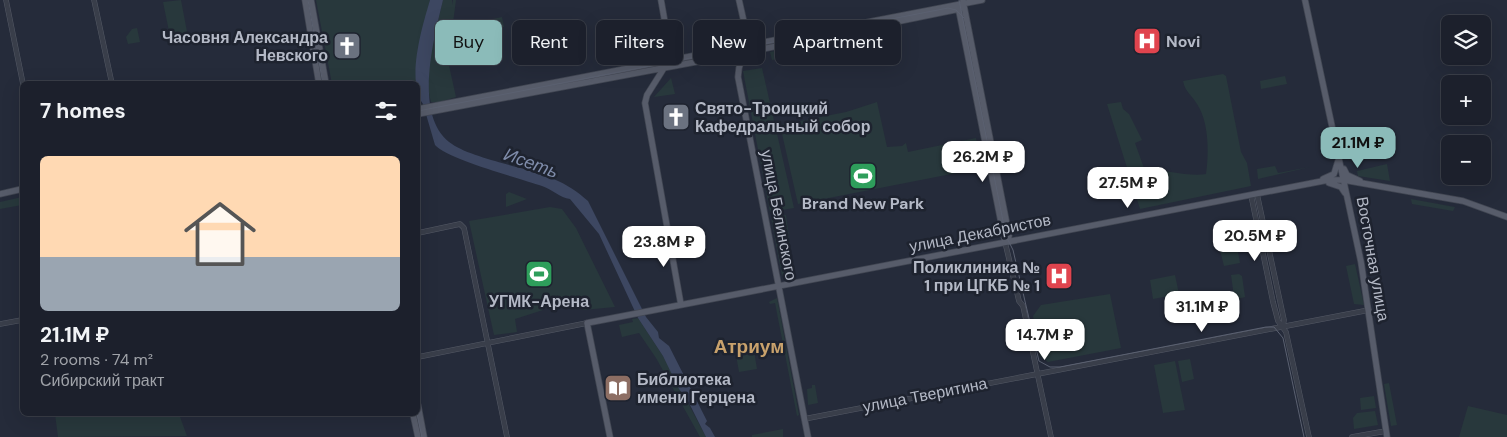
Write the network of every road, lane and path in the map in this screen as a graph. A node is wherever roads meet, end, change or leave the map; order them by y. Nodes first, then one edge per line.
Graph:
1 (6, 0) edge
2 (94, 0) edge
3 (305, 0) edge
4 (311, 0) edge
5 (661, 0) edge
6 (739, 0) edge
7 (982, 0) edge
8 (1305, 0) edge
9 (960, 3) edge
10 (664, 20) edge
11 (744, 20) edge
12 (765, 41) edge
13 (765, 48) edge
14 (656, 65) edge
15 (669, 65) edge
16 (739, 65) edge
17 (22, 81) edge
18 (111, 81) edge
19 (318, 81) edge
20 (325, 81) edge
21 (435, 108) junction
22 (420, 109) edge
23 (420, 113) edge
24 (1339, 157) junction
25 (1344, 180) junction
26 (1314, 182) junction
27 (1371, 186) junction
28 (20, 189) edge
29 (0, 194) edge
30 (1254, 194) junction
31 (1350, 205) junction
32 (1507, 217) edge
33 (420, 233) edge
34 (1007, 244) junction
35 (779, 287) junction
36 (681, 305) junction
37 (1369, 310) junction
38 (20, 320) edge
39 (587, 323) junction
40 (0, 324) edge
41 (1283, 326) junction
42 (487, 342) junction
43 (420, 357) edge
44 (1037, 373) junction
45 (413, 416) edge
46 (420, 416) edge
47 (804, 419) junction
48 (1387, 434) edge
49 (418, 437) edge
50 (424, 437) edge
51 (507, 437) edge
52 (610, 437) edge
53 (808, 437) edge
54 (1051, 437) edge
55 (1309, 437) edge
56 (1352, 437) edge

1 - 17 street
2 - 18 street
3 - 19 main road
4 - 20 main road
5 - 10 main road
6 - 11 main road, улица Белинского
7 - 9 main road
8 - 24 main road, Восточная улица
9 - 12 main road
9 - 13 main road
9 - 34 main road
14 - 21 main road
15 - 36 main road
16 - 35 main road, улица Белинского
21 - 22 main road
21 - 23 main road
24 - 25 main road, Восточная улица
24 - 26 main road
24 - 27 main road
25 - 26 main road, улица Декабристов
25 - 27 main road, улица Декабристов
25 - 31 main road, Восточная улица
26 - 30 main road, улица Декабристов
26 - 31 main road
27 - 31 main road
27 - 32 main road
28 - 29 main road
30 - 34 main road, улица Декабристов
30 - 41 street
30 - 41 street
31 - 37 main road, Восточная улица
33 - 42 street
34 - 35 main road, улица Декабристов
34 - 44 street
35 - 36 main road, улица Декабристов
35 - 47 main road, улица Белинского
36 - 39 main road, улица Декабристов
37 - 41 street, улица Тверитина
37 - 48 main road, Восточная улица
38 - 40 street
39 - 42 street
39 - 52 main road
41 - 44 street, улица Тверитина
41 - 55 street
42 - 43 street
42 - 51 street
44 - 47 street, улица Тверитина
44 - 54 street
45 - 49 main road
46 - 50 main road
47 - 53 main road, улица Белинского
48 - 56 street

